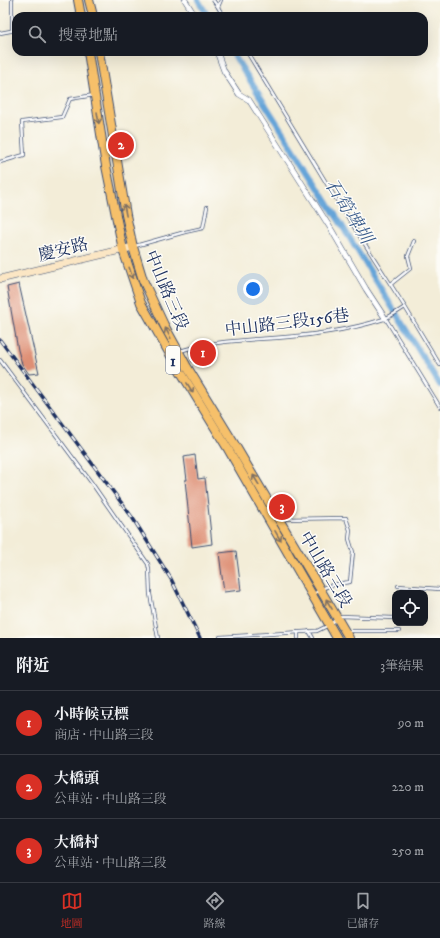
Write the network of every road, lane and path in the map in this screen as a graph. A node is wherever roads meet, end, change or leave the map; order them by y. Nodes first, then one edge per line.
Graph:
1 (12, 0) edge
2 (78, 0) edge
3 (89, 0) edge
4 (185, 0) edge
5 (213, 0) edge
6 (221, 0) edge
7 (218, 7) junction
8 (80, 12) edge
9 (92, 12) edge
10 (192, 12) edge
11 (221, 12) edge
12 (12, 30) joint
13 (0, 33) edge
14 (89, 56) edge
15 (100, 56) edge
16 (218, 56) edge
17 (249, 56) edge
18 (94, 94) junction
19 (0, 162) edge
20 (207, 208) dead end
21 (414, 241) dead end
22 (133, 247) junction
23 (123, 250) junction
24 (0, 279) edge
25 (391, 284) junction
26 (405, 307) junction
27 (385, 318) junction
28 (174, 354) junction
29 (0, 360) edge
30 (440, 365) edge
31 (440, 407) edge
32 (278, 519) junction
33 (398, 586) dead end
34 (320, 589) junction
35 (440, 589) edge
36 (312, 596) junction
37 (392, 618) edge
38 (338, 619) junction
39 (329, 626) junction
40 (309, 631) junction
41 (399, 631) dead end
42 (298, 632) junction
43 (347, 634) edge
44 (220, 636) dead end
45 (229, 637) edge
46 (158, 638) edge
47 (298, 638) edge
48 (313, 638) edge
49 (336, 638) edge

1 - 12 lane
2 - 8 main road
3 - 9 main road
4 - 10 street
5 - 7 lane
6 - 7 lane
7 - 11 lane
12 - 13 lane
14 - 18 main road, 中山路三段 / 1
22 -> 15 main road, 中山路三段 / 1
16 - 27 street
17 - 25 lane
18 - 19 lane
18 -> 23 main road, 中山路三段 / 1
20 - 22 lane
21 - 25 lane
22 - 23 street, 慶安路
28 -> 22 main road, 中山路三段 / 1
23 - 24 street, 慶安路
23 -> 28 main road, 中山路三段 / 1
25 - 26 lane
26 - 27 lane, 中山路三段156巷
26 - 30 lane
27 - 28 lane, 中山路三段156巷
27 - 31 lane
32 -> 28 main road, 中山路三段 / 1
28 -> 36 main road, 中山路三段 / 1
29 - 46 lane
32 - 34 main road, 中山路三段 / 1
32 - 34 lane
33 - 35 lane
34 - 36 lane
38 -> 34 main road, 中山路三段 / 1
36 - 39 main road, 中山路三段 / 1
37 - 38 lane
38 - 39 lane
38 - 43 main road, 中山路三段 / 1
39 - 40 lane
39 - 49 main road, 中山路三段 / 1
40 - 42 lane
40 - 48 lane
41 - 43 lane
42 - 45 lane
42 - 47 lane
44 - 45 lane

